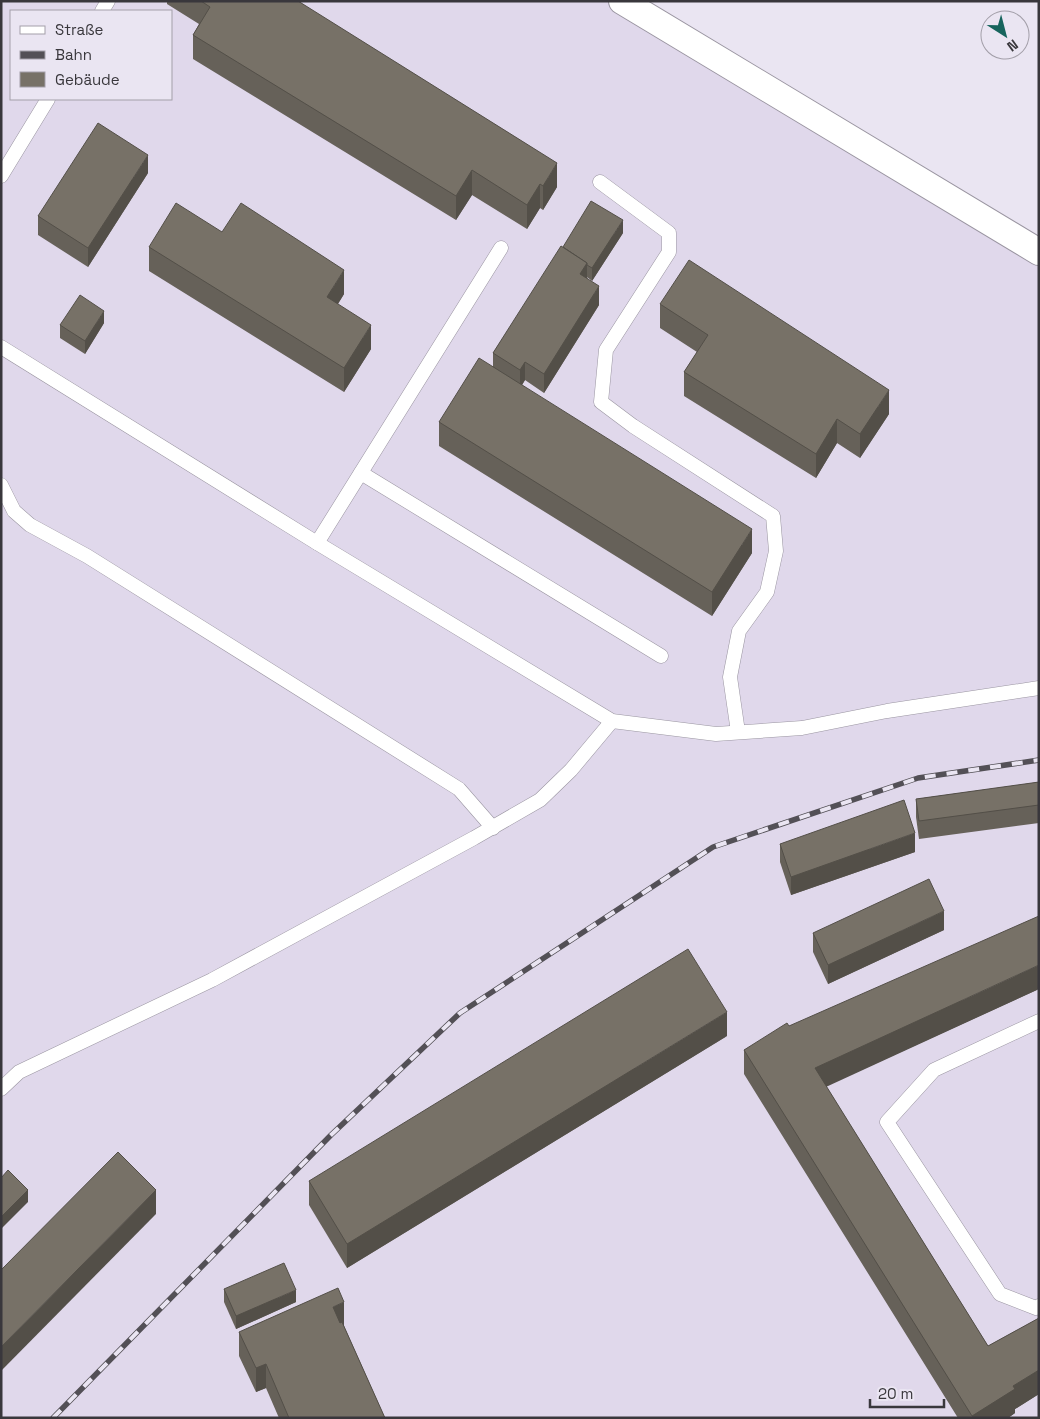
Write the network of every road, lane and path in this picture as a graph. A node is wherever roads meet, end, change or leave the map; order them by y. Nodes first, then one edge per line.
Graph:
1 (622, 1) edge
2 (47, 100) edge
3 (1, 176) edge
4 (600, 182) dead end
5 (501, 248) dead end
6 (1039, 252) edge
7 (1, 347) edge
8 (361, 473) junction
9 (1, 485) edge
10 (317, 544) junction
11 (661, 656) dead end
12 (1039, 688) edge
13 (612, 721) junction
14 (738, 732) junction
15 (493, 828) junction
16 (1039, 1021) edge
17 (1, 1089) edge
18 (1038, 1309) edge

1 - 6 street
2 - 3 lane
4 - 14 lane
5 - 8 lane
7 - 10 lane
8 - 10 lane
8 - 11 lane
9 - 15 lane
10 - 13 lane
12 - 14 lane
13 - 14 lane
13 - 15 lane
15 - 17 lane
16 - 18 lane

